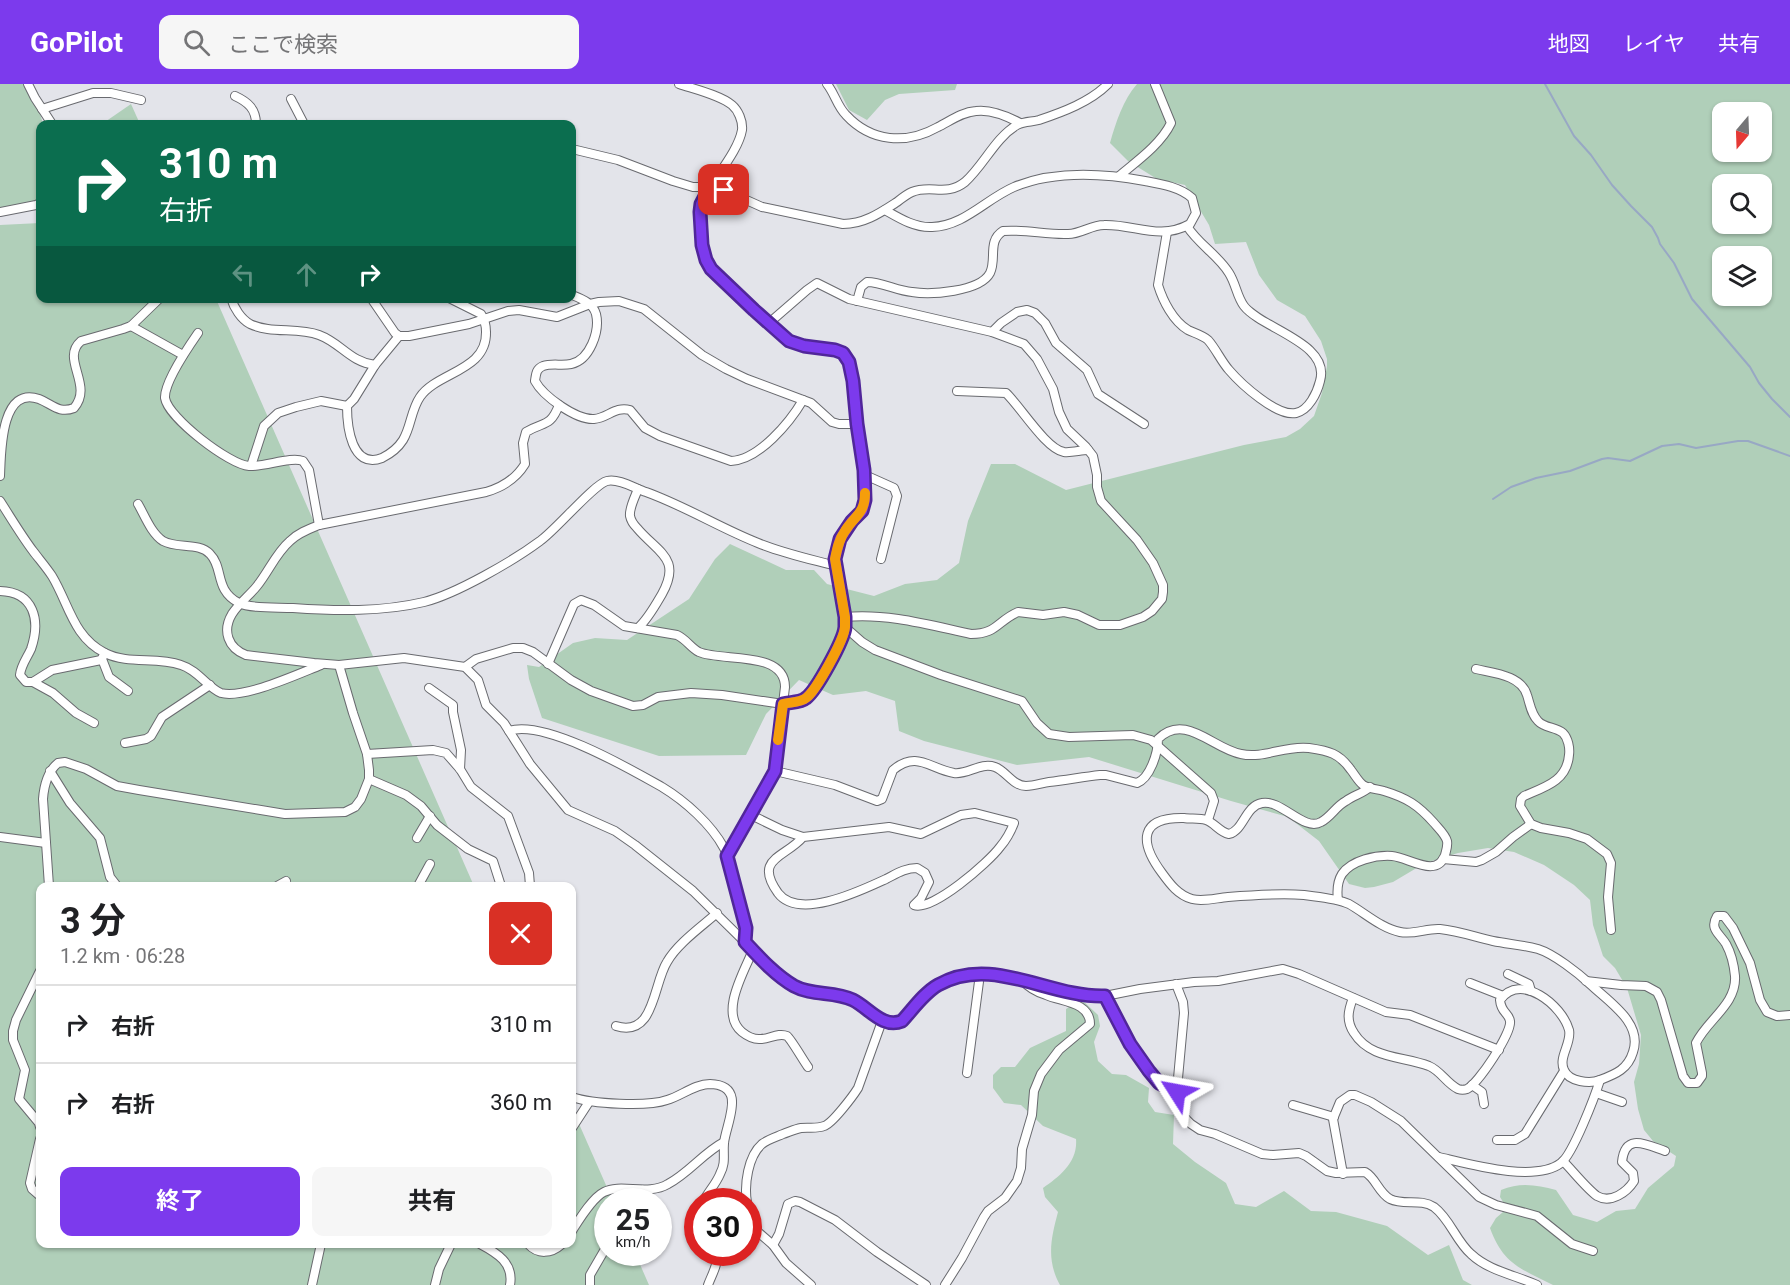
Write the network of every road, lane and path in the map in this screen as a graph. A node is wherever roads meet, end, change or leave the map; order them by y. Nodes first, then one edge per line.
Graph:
1 (28, 84) edge
2 (679, 84) edge
3 (827, 84) edge
4 (1108, 84) edge
5 (1155, 84) edge
6 (235, 96) dead end
7 (291, 99) dead end
8 (141, 100) dead end
9 (42, 109) junction
10 (49, 120) edge
11 (255, 120) edge
12 (302, 120) edge
13 (1020, 123) junction
14 (576, 150) edge
15 (1119, 176) junction
16 (710, 187) junction
17 (36, 205) edge
18 (885, 210) junction
19 (0, 212) edge
20 (1187, 226) junction
21 (1167, 232) junction
22 (576, 296) edge
23 (857, 301) junction
24 (155, 303) edge
25 (234, 303) edge
26 (374, 303) edge
27 (459, 303) edge
28 (590, 304) junction
29 (484, 318) junction
30 (769, 323) junction
31 (131, 326) junction
32 (992, 332) junction
33 (198, 333) dead end
34 (399, 336) junction
35 (183, 355) junction
36 (375, 365) junction
37 (957, 391) dead end
38 (803, 400) junction
39 (559, 405) junction
40 (347, 406) junction
41 (857, 424) junction
42 (1144, 424) dead end
43 (1088, 450) junction
44 (251, 466) junction
45 (865, 475) junction
46 (0, 476) edge
47 (638, 489) junction
48 (0, 501) edge
49 (138, 504) dead end
50 (319, 525) junction
51 (881, 560) dead end
52 (836, 566) junction
53 (0, 591) edge
54 (241, 604) junction
55 (845, 617) junction
56 (845, 627) junction
57 (638, 628) junction
58 (104, 656) junction
59 (325, 664) junction
60 (339, 664) junction
61 (548, 664) junction
62 (465, 667) junction
63 (1476, 669) dead end
64 (33, 682) junction
65 (210, 685) junction
66 (429, 688) dead end
67 (128, 691) dead end
68 (783, 704) junction
69 (94, 723) dead end
70 (509, 731) junction
71 (125, 742) dead end
72 (1158, 745) junction
73 (367, 754) junction
74 (460, 770) junction
75 (50, 771) junction
76 (775, 771) junction
77 (369, 778) junction
78 (1370, 788) junction
79 (751, 815) junction
80 (430, 816) junction
81 (1208, 820) junction
82 (1531, 824) junction
83 (0, 837) edge
84 (802, 837) junction
85 (417, 838) dead end
86 (46, 843) junction
87 (727, 856) junction
88 (1443, 859) junction
89 (430, 864) dead end
90 (49, 882) edge
91 (114, 882) edge
92 (420, 882) edge
93 (500, 882) edge
94 (530, 882) edge
95 (1338, 900) junction
96 (717, 913) junction
97 (1611, 930) dead end
98 (745, 942) junction
99 (753, 950) junction
100 (980, 974) junction
101 (1508, 974) dead end
102 (1021, 978) junction
103 (36, 979) edge
104 (1586, 981) junction
105 (1470, 982) dead end
106 (1176, 984) junction
107 (1531, 991) junction
108 (1105, 996) junction
109 (1503, 996) junction
110 (1353, 998) junction
111 (1790, 1016) edge
112 (882, 1021) junction
113 (616, 1026) dead end
114 (1499, 1050) junction
115 (808, 1066) dead end
116 (1564, 1071) junction
117 (967, 1073) dead end
118 (1600, 1080) junction
119 (1472, 1086) junction
120 (1177, 1092) junction
121 (1596, 1093) junction
122 (576, 1098) edge
123 (590, 1102) junction
124 (1622, 1102) dead end
125 (1484, 1104) dead end
126 (1293, 1105) dead end
127 (1334, 1117) junction
128 (36, 1119) edge
129 (576, 1122) edge
130 (1497, 1140) dead end
131 (724, 1142) junction
132 (1665, 1151) dead end
133 (36, 1157) edge
134 (1438, 1157) junction
135 (1563, 1161) junction
136 (1343, 1173) junction
137 (654, 1188) edge
138 (712, 1188) edge
139 (745, 1188) edge
140 (36, 1192) edge
141 (594, 1203) edge
142 (576, 1226) edge
143 (762, 1235) edge
144 (773, 1245) junction
145 (320, 1248) edge
146 (449, 1248) edge
147 (487, 1248) edge
148 (532, 1248) edge
149 (556, 1248) edge
150 (1593, 1251) dead end
151 (595, 1266) edge
152 (716, 1266) edge
153 (312, 1285) edge
154 (435, 1285) edge
155 (510, 1285) edge
156 (590, 1285) edge
157 (708, 1285) edge
158 (811, 1285) edge
159 (926, 1285) edge
160 (945, 1285) edge
161 (1537, 1285) edge

1 - 9 street
2 - 16 street
3 - 13 street
4 - 13 street
5 - 15 street
6 - 11 street
7 - 12 street
8 - 9 street
9 - 10 street
13 - 18 street
14 - 16 street
15 - 18 street
15 - 20 street
16 - 18 street
16 - 30 street
17 - 19 street
20 - 21 street
20 - 21 street
21 - 23 street
22 - 28 street
23 - 30 street
23 - 32 street
24 - 31 street
25 - 36 street
26 - 34 street
27 - 29 street
28 - 29 street
28 - 38 street
28 - 39 street
29 - 34 street
29 - 40 street
30 - 41 street
31 - 35 street
31 - 46 street
32 - 42 street
32 - 43 street
33 - 35 street
34 - 36 street
35 - 44 street
36 - 40 street
37 - 43 street
38 - 39 street
38 - 41 street
39 - 50 street
40 - 44 street
41 - 45 street
43 - 55 street
44 - 50 street
45 - 51 street
45 - 52 street
47 - 52 street
47 - 54 street
47 - 57 street
48 - 58 street
49 - 54 street
50 - 54 street
52 - 55 street
53 - 64 street
54 - 59 street
55 - 56 street
56 - 68 street
56 - 72 street
57 - 61 street
57 - 68 street
58 - 64 street
58 - 65 street
58 - 67 street
59 - 60 street
59 - 65 street
60 - 62 street
60 - 73 street
61 - 62 street
61 - 68 street
62 - 70 street
63 - 82 street
64 - 69 street
65 - 71 street
66 - 74 street
68 - 76 street
70 - 87 street
70 - 96 street
72 - 76 street
72 - 78 street
72 - 81 street
73 - 74 street
73 - 77 street
74 - 94 street
75 - 77 street
75 - 86 street
75 - 91 street
76 - 79 street
77 - 80 street
78 - 81 street
78 - 88 street
79 - 84 street
79 - 87 street
80 - 85 street
80 - 93 street
81 - 95 street
82 - 88 street
82 - 97 street
83 - 86 street
84 - 84 street
86 - 90 street
87 - 98 street
88 - 95 street
89 - 92 street
95 - 104 street
96 - 98 street
96 - 113 street
98 - 99 street
99 - 112 street
99 - 115 street
100 - 102 street
100 - 112 street
100 - 117 street
101 - 107 street
102 - 108 street
102 - 160 street
103 - 128 street
104 - 111 street
104 - 118 street
105 - 109 street
106 - 108 street
106 - 110 street
106 - 120 street
107 - 109 street
107 - 116 street
108 - 120 street
109 - 114 street
110 - 114 street
110 - 119 street
112 - 139 street
114 - 119 street
116 - 118 street
116 - 130 street
118 - 121 street
119 - 125 street
120 - 136 street
121 - 124 street
121 - 135 street
122 - 123 street
123 - 129 street
123 - 131 street
126 - 127 street
127 - 134 street
127 - 136 street
131 - 137 street
131 - 138 street
132 - 135 street
133 - 140 street
134 - 135 street
134 - 150 street
136 - 161 street
141 - 142 street
143 - 144 street
144 - 158 street
144 - 159 street
145 - 153 street
146 - 154 street
147 - 155 street
148 - 149 street
151 - 156 street
152 - 157 street

